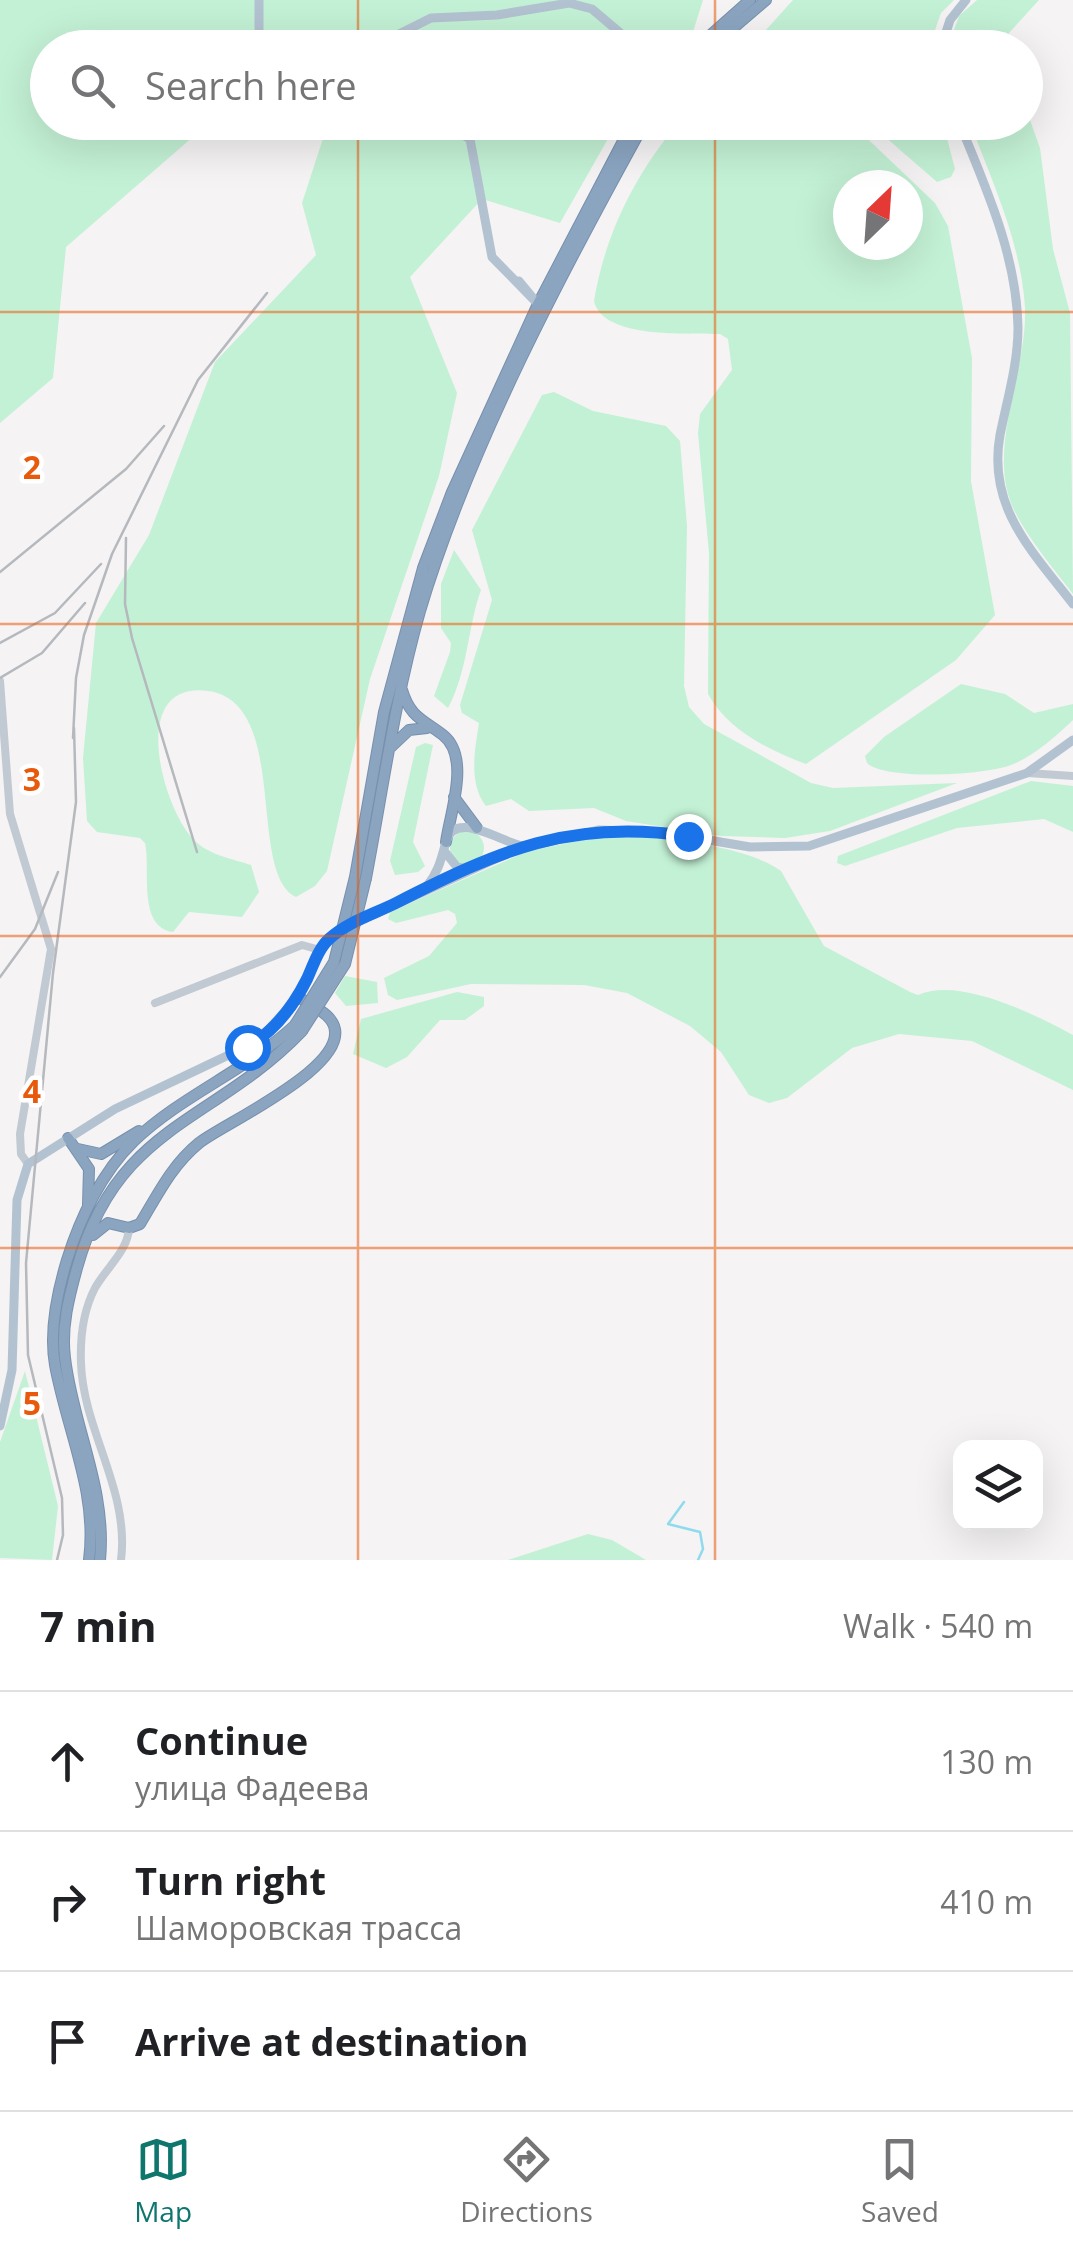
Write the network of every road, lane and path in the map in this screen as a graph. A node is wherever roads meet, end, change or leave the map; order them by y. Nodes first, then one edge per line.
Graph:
1 (257, 0) edge
2 (750, 0) edge
3 (766, 0) edge
4 (966, 0) edge
5 (257, 30) edge
6 (407, 30) edge
7 (617, 30) edge
8 (714, 30) edge
9 (718, 30) edge
10 (947, 30) edge
11 (470, 140) edge
12 (624, 140) edge
13 (636, 140) edge
14 (966, 140) edge
15 (538, 304) junction
16 (1073, 604) edge
17 (0, 681) edge
18 (401, 689) junction
19 (433, 729) junction
20 (1073, 740) edge
21 (391, 748) junction
22 (1027, 774) junction
23 (1073, 776) edge
24 (454, 797) junction
25 (480, 831) junction
26 (526, 846) junction
27 (445, 847) junction
28 (476, 867) junction
29 (360, 878) junction
30 (421, 890) junction
31 (320, 950) junction
32 (298, 997) junction
33 (155, 1002) dead end
34 (298, 1028) junction
35 (150, 1129) junction
36 (68, 1138) junction
37 (78, 1149) junction
38 (28, 1164) junction
39 (114, 1186) junction
40 (87, 1208) junction
41 (124, 1226) junction
42 (82, 1252) junction
43 (0, 1364) edge
44 (12, 1370) junction
45 (0, 1426) edge
46 (90, 1560) edge
47 (100, 1560) edge
48 (122, 1560) edge

1 - 5 main road
2 - 8 highway
3 - 9 highway
4 - 10 main road
6 - 7 main road
11 - 15 main road
12 - 15 highway
13 - 18 highway
14 - 16 main road
15 - 29 highway
17 - 38 street
18 - 19 highway
18 - 21 highway
19 - 21 highway
19 - 24 highway
20 - 22 main road
21 - 29 highway
22 - 23 street
22 - 26 main road
24 - 25 highway
24 - 27 highway
25 - 26 main road
25 - 27 main road
25 - 28 main road
26 - 28 main road
27 - 28 main road
27 - 30 main road
28 - 30 main road
29 - 34 highway, bridge
30 - 31 main road
31 - 32 main road
31 - 33 street
32 - 36 main road
32 - 41 highway
34 - 35 highway
34 - 39 highway
35 - 37 highway
35 - 40 highway
36 - 37 highway
36 - 38 main road
37 - 40 highway
38 - 44 main road
39 - 41 highway
39 - 42 highway
40 - 46 highway
41 - 42 highway
41 - 48 street
42 - 47 highway
43 - 44 street
44 - 45 main road

